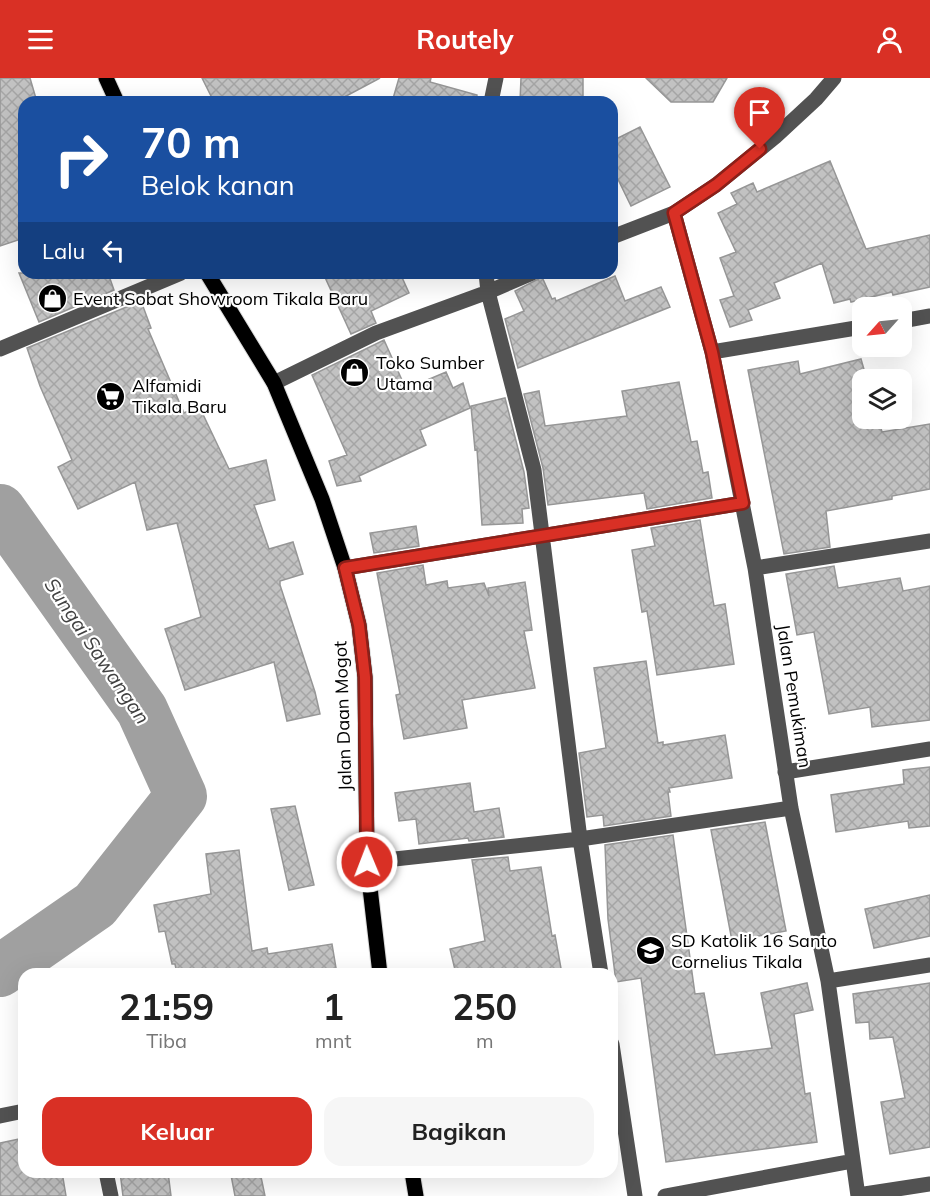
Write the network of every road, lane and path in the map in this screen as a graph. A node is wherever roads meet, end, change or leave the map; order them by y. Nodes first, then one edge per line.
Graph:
1 (106, 78) edge
2 (496, 78) edge
3 (834, 78) edge
4 (114, 96) edge
5 (492, 96) edge
6 (674, 213) junction
7 (618, 235) edge
8 (167, 279) edge
9 (211, 279) edge
10 (487, 279) edge
11 (518, 279) edge
12 (488, 292) junction
13 (930, 316) edge
14 (912, 319) edge
15 (852, 329) edge
16 (0, 349) edge
17 (712, 352) junction
18 (274, 383) junction
19 (743, 503) junction
20 (544, 535) junction
21 (930, 541) edge
22 (345, 568) junction
23 (754, 568) junction
24 (930, 749) edge
25 (785, 772) junction
26 (791, 808) junction
27 (580, 839) junction
28 (367, 862) junction
29 (930, 965) edge
30 (379, 968) edge
31 (600, 968) edge
32 (828, 981) junction
33 (618, 1084) edge
34 (18, 1112) edge
35 (0, 1116) edge
36 (853, 1161) junction
37 (107, 1178) edge
38 (413, 1178) edge
39 (930, 1184) edge
40 (111, 1196) edge
41 (416, 1196) edge
42 (635, 1196) edge
43 (666, 1196) edge
44 (858, 1196) edge

1 - 4 main road
2 - 5 street
3 - 6 street
6 - 7 street
6 - 17 street, Jalan Pemukiman
8 - 16 street
9 - 18 main road, Jalan Daan Mogot
10 - 12 street
11 - 12 street
12 - 18 street
12 - 20 street
13 - 14 street
15 - 17 street
17 - 19 street, Jalan Pemukiman
18 - 22 main road, Jalan Daan Mogot
19 - 20 street
19 - 23 street, Jalan Pemukiman
20 - 22 street
20 - 27 street
21 - 23 street
22 - 28 main road, Jalan Daan Mogot
23 - 25 street, Jalan Pemukiman
24 - 25 street
25 - 26 street, Jalan Pemukiman
26 - 27 street
26 - 32 street, Jalan Pemukiman
27 - 28 street
27 - 31 street
28 - 30 main road, Jalan Daan Mogot
29 - 32 street
32 - 36 street, Jalan Pemukiman
33 - 42 street
34 - 35 street
36 - 43 street
36 - 44 street, Jalan Pemukiman
37 - 40 street
38 - 41 main road
39 - 44 street

